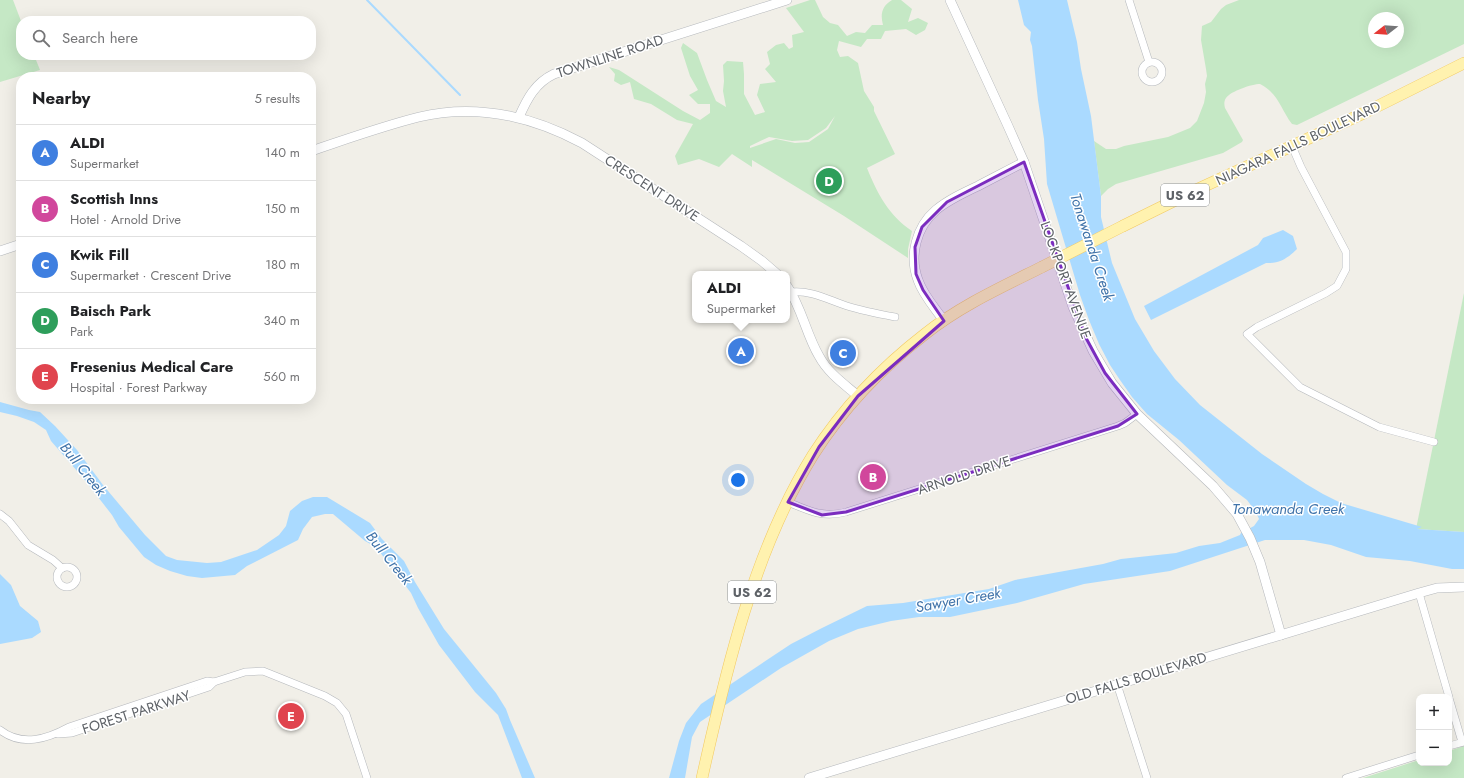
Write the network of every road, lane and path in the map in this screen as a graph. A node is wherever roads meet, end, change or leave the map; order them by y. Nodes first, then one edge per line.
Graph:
1 (787, 0) edge
2 (950, 0) edge
3 (1129, 0) edge
4 (1149, 62) dead end
5 (1464, 63) edge
6 (519, 117) junction
7 (1292, 146) junction
8 (316, 149) edge
9 (1024, 162) junction
10 (16, 246) edge
11 (0, 251) edge
12 (773, 271) edge
13 (790, 289) edge
14 (790, 291) edge
15 (895, 317) dead end
16 (944, 321) junction
17 (858, 396) junction
18 (1137, 414) junction
19 (1434, 442) dead end
20 (788, 502) junction
21 (0, 514) edge
22 (62, 568) dead end
23 (1464, 587) edge
24 (1419, 593) junction
25 (1281, 635) junction
26 (1117, 684) junction
27 (1448, 694) edge
28 (1452, 707) edge
29 (0, 730) edge
30 (1463, 742) edge
31 (1452, 745) edge
32 (1416, 756) edge
33 (367, 778) edge
34 (702, 778) edge
35 (809, 778) edge
36 (1147, 778) edge
37 (1346, 778) edge

1 - 6 street, TOWNLINE ROAD
2 - 9 street, LOCKPORT AVENUE
3 - 4 street
5 - 7 main road, NIAGARA FALLS BOULEVARD / US 62
6 - 8 street
6 - 12 street, CRESCENT DRIVE
7 - 16 main road, NIAGARA FALLS BOULEVARD / US 62, bridge
7 - 19 street
9 - 16 street
9 - 18 street, LOCKPORT AVENUE
10 - 11 street
13 - 15 street
14 - 17 street
16 - 17 main road, NIAGARA FALLS BOULEVARD / US 62
17 - 20 main road, NIAGARA FALLS BOULEVARD / US 62
18 - 20 street, ARNOLD DRIVE
18 - 25 street, LOCKPORT AVENUE
20 - 34 main road, NIAGARA FALLS BOULEVARD / US 62
21 - 22 street
23 - 24 street, OLD FALLS BOULEVARD
24 - 25 street, OLD FALLS BOULEVARD
24 - 27 street
25 - 26 street, OLD FALLS BOULEVARD
26 - 35 street, OLD FALLS BOULEVARD
26 - 36 street
28 - 30 street
29 - 33 street, FOREST PARKWAY
30 - 31 street
32 - 37 street

